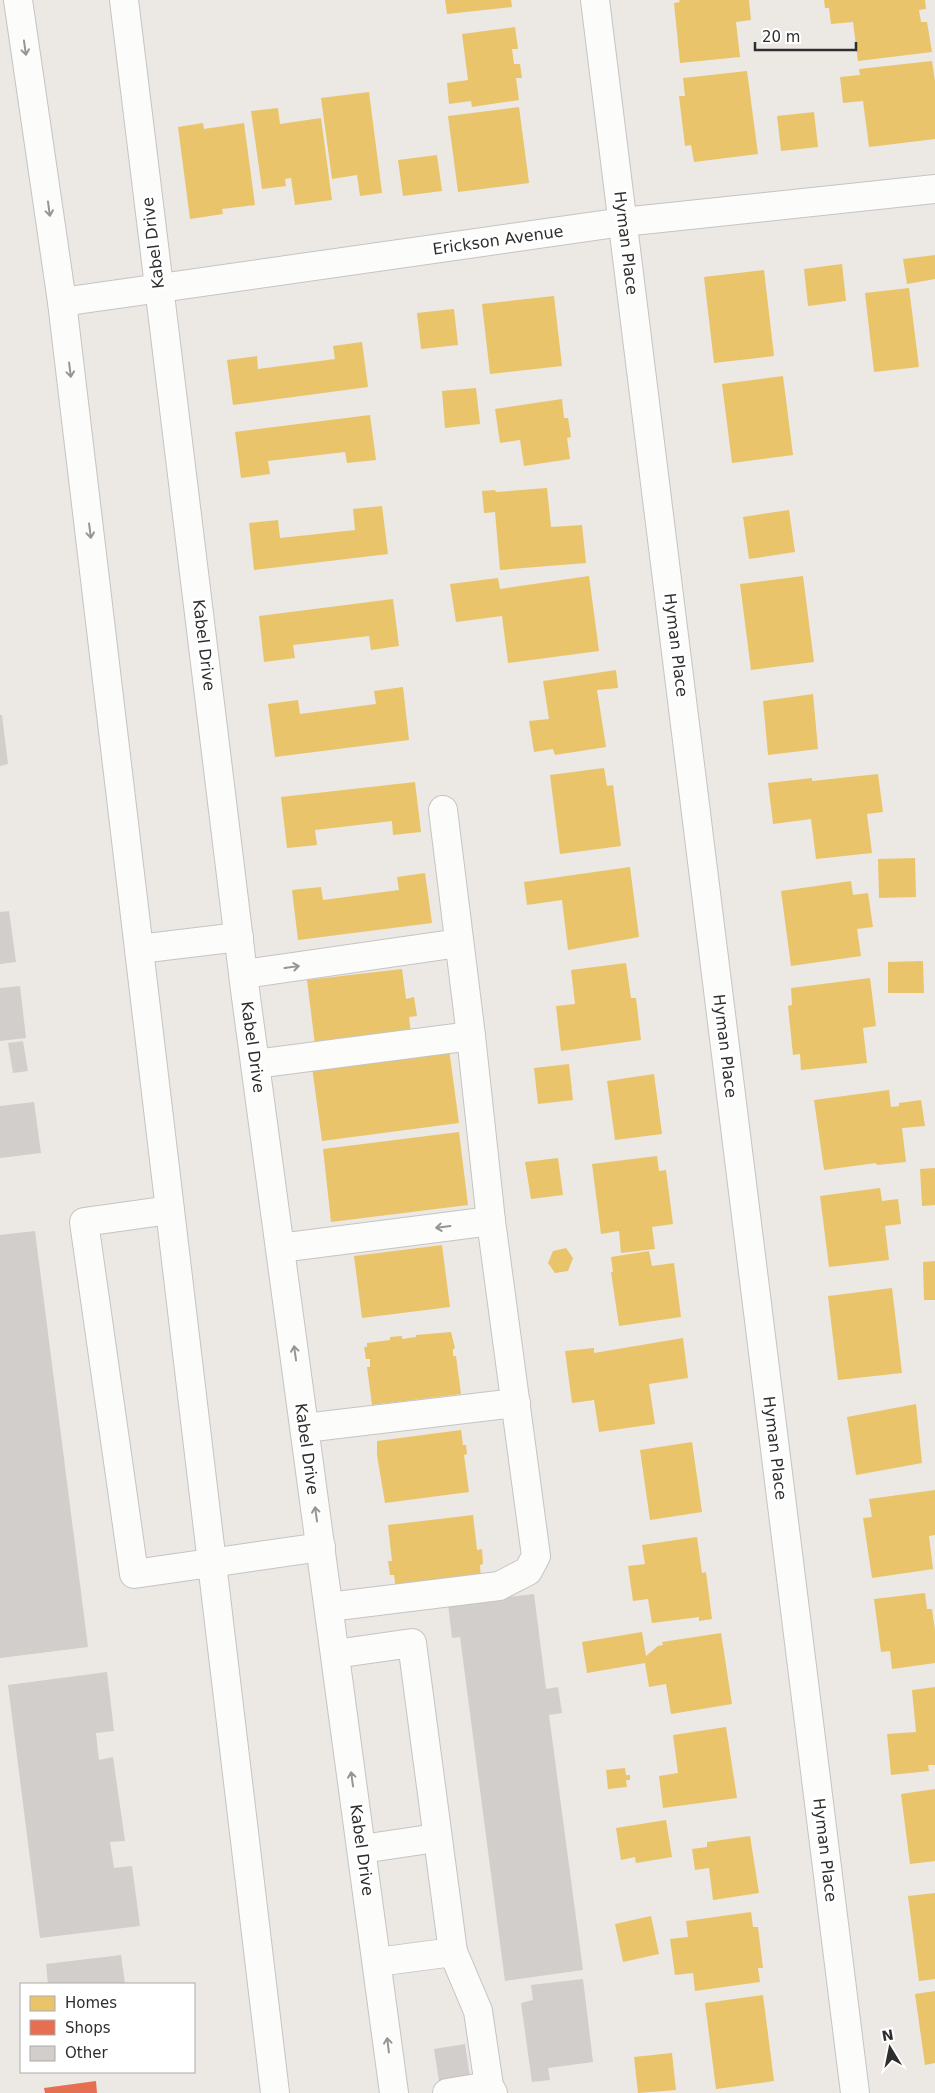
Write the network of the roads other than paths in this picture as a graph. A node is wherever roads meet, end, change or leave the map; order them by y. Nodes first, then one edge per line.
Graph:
1 (18, 0) edge
2 (595, 0) edge
3 (129, 1) edge
4 (935, 189) edge
5 (623, 222) junction
6 (158, 288) junction
7 (62, 302) junction
8 (443, 810) dead end
9 (239, 937) junction
10 (459, 943) junction
11 (139, 949) junction
12 (244, 974) junction
13 (471, 1036) junction
14 (255, 1064) junction
15 (170, 1210) junction
16 (491, 1221) junction
17 (280, 1248) junction
18 (516, 1403) junction
19 (305, 1428) junction
20 (321, 1547) junction
21 (212, 1562) junction
22 (329, 1607) junction
23 (335, 1654) junction
24 (436, 1838) junction
25 (362, 1849) junction
26 (453, 1952) junction
27 (376, 1962) junction
28 (491, 2090) edge
29 (275, 2093) edge
30 (394, 2093) edge
31 (447, 2093) edge
32 (855, 2093) edge

1 -> 7 street
2 - 5 street, Hyman Place
3 - 6 street, Kabel Drive
4 - 5 street, Erickson Avenue
5 - 6 street, Erickson Avenue
5 - 32 street, Hyman Place
6 - 7 street, Erickson Avenue
6 - 9 street, Kabel Drive
7 -> 11 street
8 - 10 street
9 - 11 street
9 - 12 street, Kabel Drive
12 -> 10 street
10 - 13 street
11 - 15 street
12 - 14 street, Kabel Drive
13 - 14 street
13 - 16 street
14 - 17 street, Kabel Drive
15 - 21 street
15 - 21 street
16 -> 17 street
16 - 18 street
19 -> 17 street, Kabel Drive
18 - 19 street
18 - 22 street
20 -> 19 street, Kabel Drive
20 - 21 street
20 - 22 street, Kabel Drive
21 - 29 street
22 - 23 street, Kabel Drive
23 - 24 street
25 -> 23 street, Kabel Drive
24 - 25 street
24 - 26 street
25 - 27 street, Kabel Drive
26 - 27 street
26 - 28 street
30 -> 27 street, Kabel Drive
28 - 31 street

